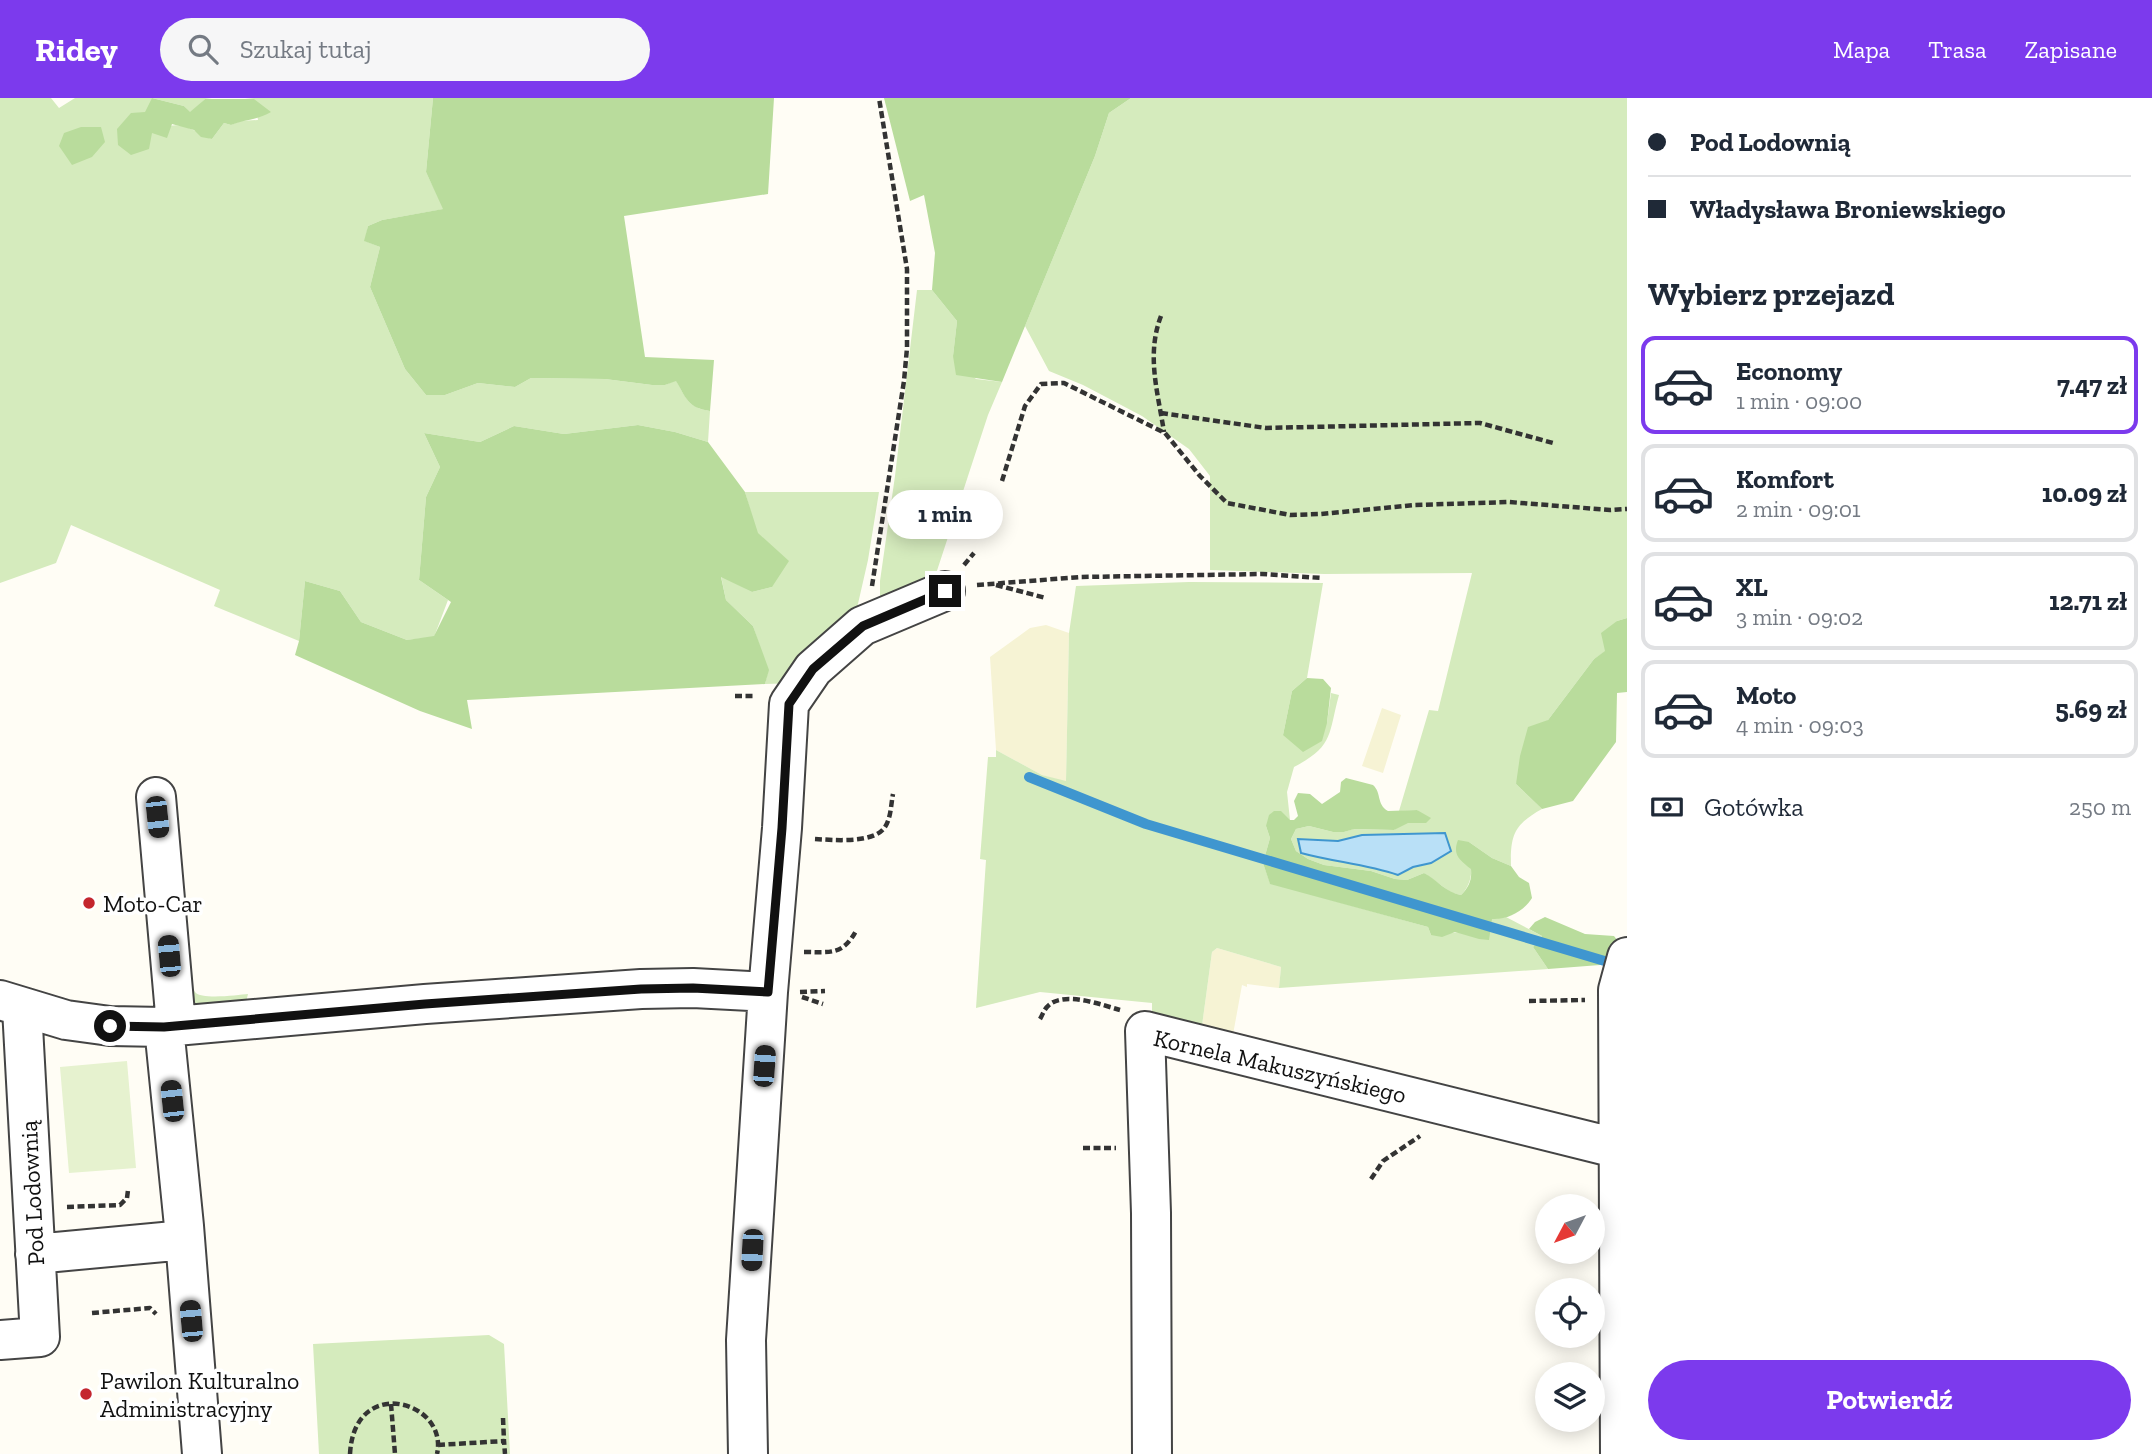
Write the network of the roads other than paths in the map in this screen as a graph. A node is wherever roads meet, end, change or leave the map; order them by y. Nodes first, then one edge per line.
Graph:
1 (945, 591) road end
2 (156, 797) dead end
3 (1627, 957) edge
4 (778, 992) junction
5 (11, 1004) edge
6 (170, 1026) junction
7 (1620, 1149) junction
8 (185, 1240) junction
9 (34, 1254) junction
10 (0, 1340) edge
11 (202, 1454) edge
12 (748, 1454) edge
13 (1152, 1454) edge
14 (1620, 1454) edge

1 - 4 street
2 - 6 street
3 - 7 street
4 - 6 street, Pod Lodownią
4 - 12 street
5 - 6 street, Pod Lodownią
5 - 9 street, Pod Lodownią
6 - 8 street
7 - 13 street, Kornela Makuszyńskiego
7 - 14 street
8 - 9 street
8 - 11 street
9 - 10 street, Pod Lodownią

